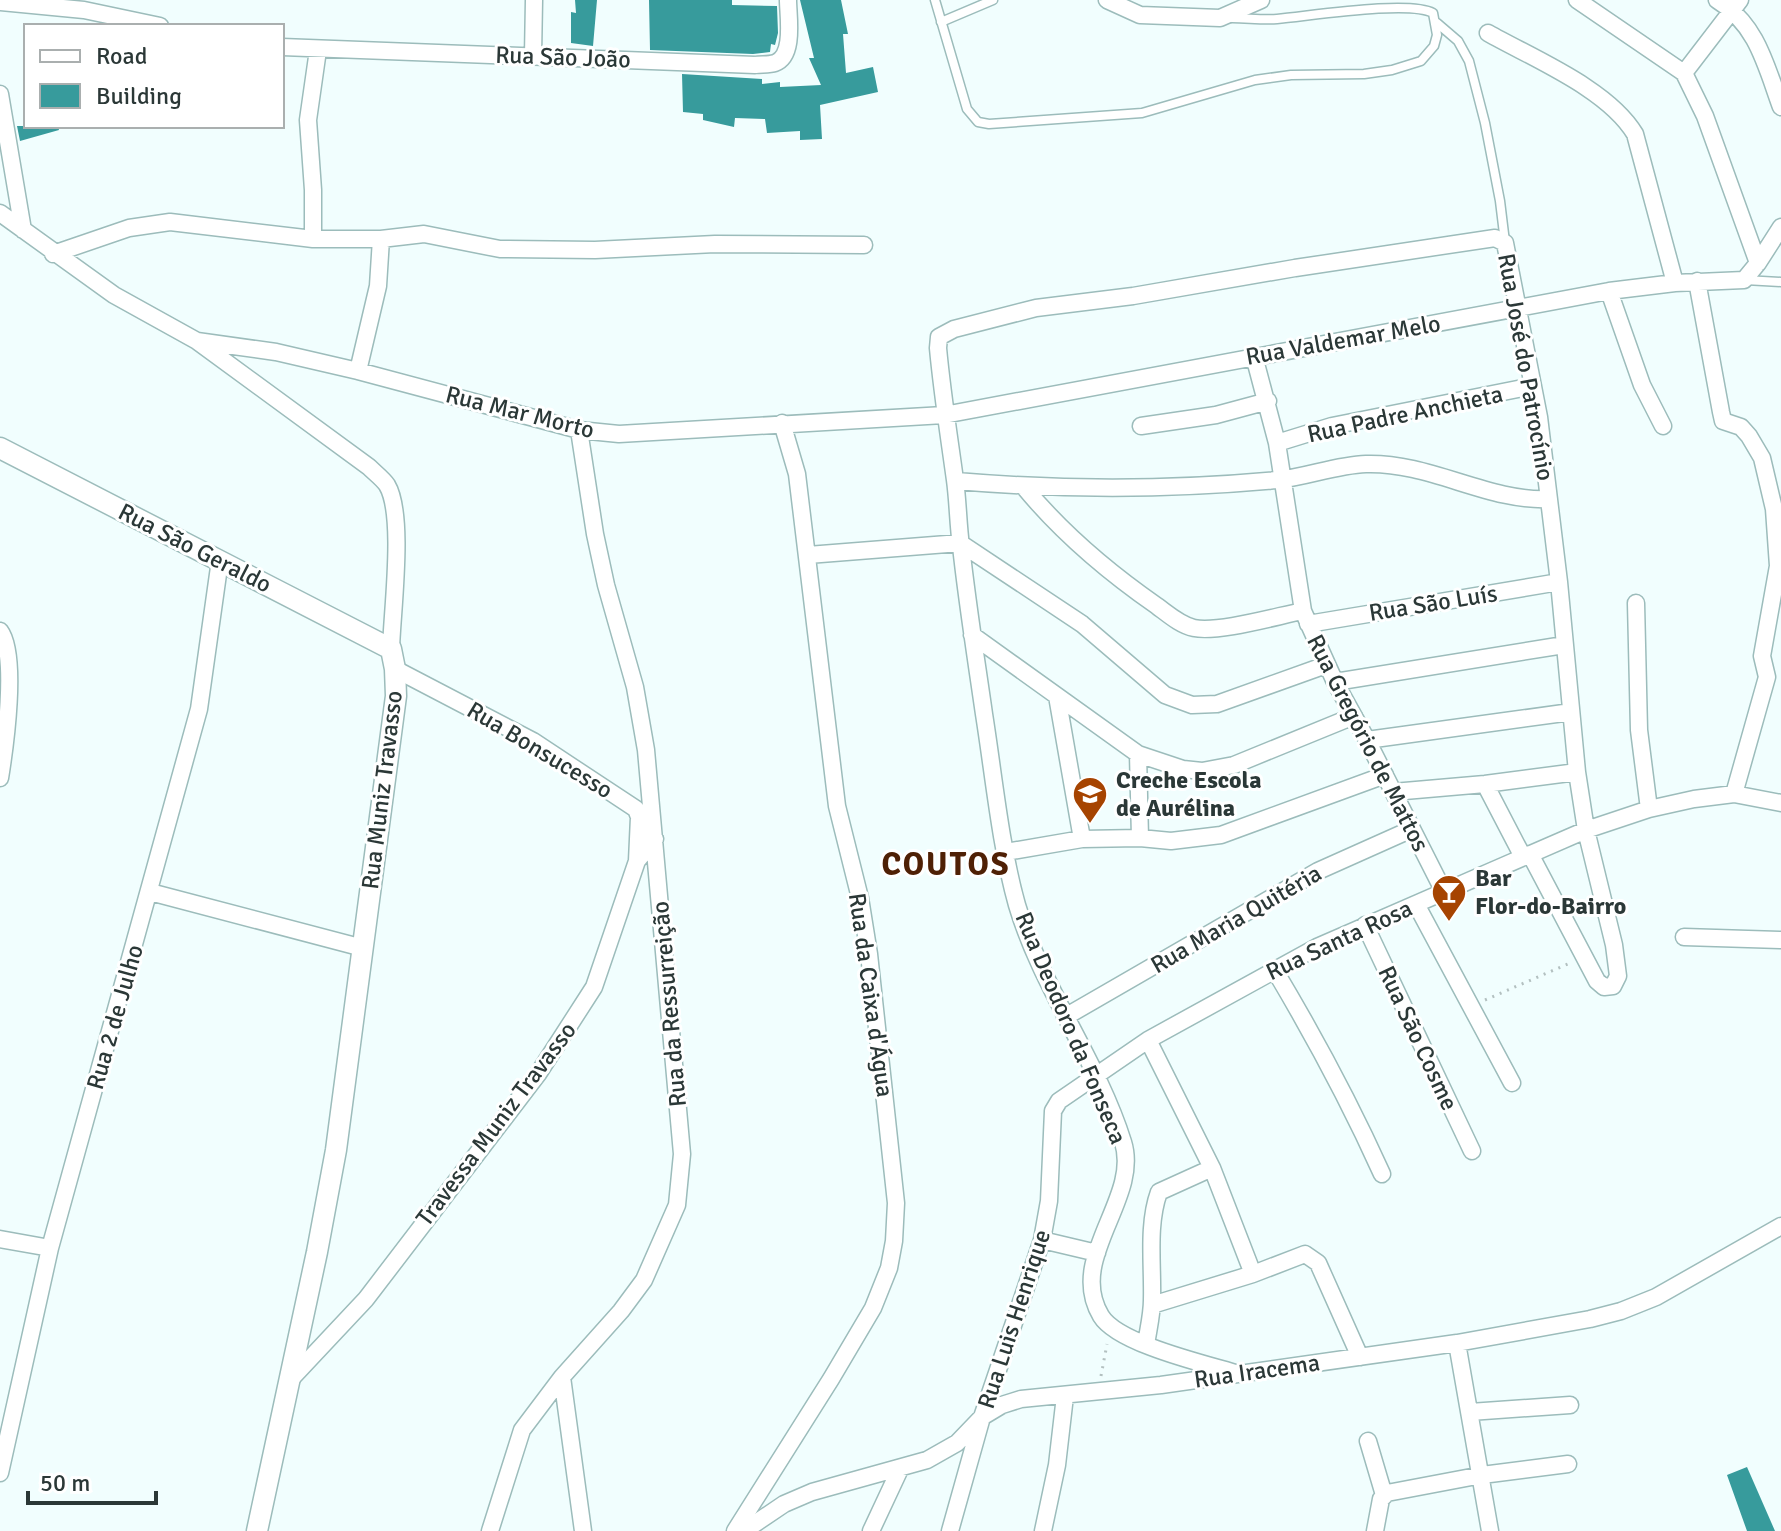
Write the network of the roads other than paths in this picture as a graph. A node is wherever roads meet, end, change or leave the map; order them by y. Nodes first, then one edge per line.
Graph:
1 (534, 0) edge
2 (788, 0) edge
3 (935, 0) edge
4 (993, 0) edge
5 (1107, 0) edge
6 (1261, 0) edge
7 (1577, 0) edge
8 (1717, 0) edge
9 (0, 2) edge
10 (1736, 5) edge
11 (1220, 18) junction
12 (941, 22) junction
13 (1437, 23) junction
14 (150, 24) edge
15 (1488, 33) dead end
16 (284, 47) edge
17 (318, 50) junction
18 (533, 56) junction
19 (1684, 73) junction
20 (0, 94) edge
21 (1781, 107) edge
22 (6, 170) edge
23 (0, 213) edge
24 (1781, 227) edge
25 (23, 230) junction
26 (313, 239) junction
27 (381, 239) junction
28 (1505, 243) junction
29 (864, 245) dead end
30 (53, 254) junction
31 (1758, 263) junction
32 (1744, 280) junction
33 (1697, 281) junction
34 (1781, 282) edge
35 (1675, 283) junction
36 (1609, 291) junction
37 (1517, 309) junction
38 (197, 341) junction
39 (938, 348) joint
40 (1254, 356) junction
41 (358, 371) junction
42 (1533, 386) junction
43 (1268, 401) junction
44 (944, 415) junction
45 (782, 423) junction
46 (1141, 426) dead end
47 (1663, 426) dead end
48 (579, 430) junction
49 (1277, 443) junction
50 (0, 448) edge
51 (1281, 480) junction
52 (956, 481) junction
53 (1024, 487) junction
54 (1549, 499) junction
55 (960, 543) junction
56 (808, 555) junction
57 (220, 560) junction
58 (1559, 582) junction
59 (1636, 603) dead end
60 (1306, 618) junction
61 (0, 631) edge
62 (972, 635) junction
63 (1564, 645) junction
64 (393, 659) junction
65 (1326, 665) junction
66 (1335, 682) junction
67 (1057, 696) junction
68 (1571, 712) junction
69 (1354, 716) junction
70 (1367, 740) junction
71 (3, 744) edge
72 (1138, 754) junction
73 (1577, 772) junction
74 (1385, 775) junction
75 (0, 778) edge
76 (1485, 784) junction
77 (1393, 792) junction
78 (1734, 794) junction
79 (1781, 803) edge
80 (1649, 809) junction
81 (1412, 829) junction
82 (1586, 830) junction
83 (1140, 838) junction
84 (655, 839) junction
85 (1082, 839) junction
86 (1006, 852) junction
87 (1527, 855) junction
88 (637, 861) junction
89 (150, 892) junction
90 (1444, 892) junction
91 (1416, 904) junction
92 (1365, 925) junction
93 (1684, 937) dead end
94 (1781, 940) edge
95 (363, 948) junction
96 (1274, 969) junction
97 (1065, 1017) junction
98 (1148, 1040) junction
99 (1096, 1076) junction
100 (1512, 1083) dead end
101 (1472, 1151) dead end
102 (1212, 1168) junction
103 (1382, 1174) dead end
104 (1781, 1226) edge
105 (0, 1239) edge
106 (1042, 1240) junction
107 (50, 1248) junction
108 (1097, 1253) junction
109 (1253, 1274) junction
110 (1152, 1305) junction
111 (1457, 1343) junction
112 (1146, 1345) junction
113 (1360, 1357) junction
114 (1239, 1374) junction
115 (562, 1377) junction
116 (289, 1381) junction
117 (1065, 1396) junction
118 (1570, 1405) dead end
119 (1470, 1412) junction
120 (982, 1417) junction
121 (1368, 1441) dead end
122 (1568, 1464) dead end
123 (900, 1469) junction
124 (0, 1473) edge
125 (1482, 1475) junction
126 (1384, 1495) junction
127 (257, 1531) edge
128 (490, 1531) edge
129 (583, 1531) edge
130 (735, 1531) edge
131 (744, 1531) edge
132 (871, 1531) edge
133 (950, 1531) edge
134 (1043, 1531) edge
135 (1375, 1531) edge
136 (1490, 1531) edge

1 - 18 street
2 - 18 street, Rua São João
3 - 12 lane
4 - 12 lane
5 - 11 street
6 - 11 street
7 - 19 street
8 - 10 street
9 - 14 street
10 - 19 street
10 - 21 street
11 - 13 lane
12 - 13 lane
13 - 28 lane
15 - 35 street
16 - 17 street, Rua São João
17 - 18 street, Rua São João
17 - 26 street
19 - 31 street
20 - 22 street
22 - 25 street
23 - 25 street, Rua Muniz Travasso
24 - 31 street
25 - 30 street, Rua Muniz Travasso
26 - 27 street
26 - 30 street
27 - 29 street
27 - 41 street
28 - 37 street, Rua José do Patrocínio
28 - 39 street, Rua José do Patrocínio
30 - 38 street, Rua Muniz Travasso
31 - 32 street
32 - 33 street, Rua Valdemar Melo
32 - 34 lane
33 - 35 street, Rua Valdemar Melo
33 - 78 street
35 - 36 street, Rua Valdemar Melo
36 - 37 street, Rua Valdemar Melo
36 - 47 street
37 - 40 street, Rua Valdemar Melo
37 - 42 street, Rua José do Patrocínio
38 - 41 street, Rua Mar Morto
38 - 64 street, Rua Muniz Travasso
39 - 44 street, Rua Deodoro da Fonseca
40 - 43 street, Rua Gregório de Mattos
40 - 44 street, Rua Valdemar Melo
41 - 48 street, Rua Mar Morto
42 - 49 street, Rua Padre Anchieta
42 - 54 street, Rua José do Patrocínio
43 - 46 street
43 - 49 street, Rua Gregório de Mattos
44 - 45 street, Rua Mar Morto
44 - 52 street, Rua Deodoro da Fonseca
45 - 48 street, Rua Mar Morto
45 - 56 street, Rua da Caixa d'Água
48 - 84 street, Rua da Ressurreição
49 - 51 street, Rua Gregório de Mattos
50 - 57 street, Rua São Geraldo
51 - 53 street
51 - 54 street
51 - 60 street, Rua Gregório de Mattos
52 - 53 street
52 - 55 street, Rua Deodoro da Fonseca
53 - 60 street, Rua São Luís
54 - 58 street, Rua José do Patrocínio
55 - 56 street
55 - 62 street, Rua Deodoro da Fonseca
55 - 65 street
56 - 130 street, Rua da Caixa d'Água
57 - 64 street, Rua São Geraldo
57 - 89 street, Rua 2 de Julho
58 - 60 street, Rua São Luís
58 - 63 street, Rua José do Patrocínio
59 - 80 street
60 - 65 street, Rua Gregório de Mattos
61 - 71 street
62 - 67 street
62 - 86 street, Rua Deodoro da Fonseca
63 - 66 street
63 - 68 street, Rua José do Patrocínio
64 - 88 street, Rua Bonsucesso
64 - 95 street, Rua Muniz Travasso
65 - 66 street, Rua Gregório de Mattos
66 - 69 street, Rua Gregório de Mattos
67 - 72 street
67 - 85 street
68 - 70 street
68 - 73 street, Rua José do Patrocínio
69 - 70 street, Rua Gregório de Mattos
69 - 72 street
70 - 74 street, Rua Gregório de Mattos
71 - 75 street
72 - 83 street
73 - 76 street
73 - 82 street, Rua José do Patrocínio
74 - 77 street, Rua Gregório de Mattos
74 - 83 street
76 - 77 street
76 - 87 street
77 - 81 street, Rua Gregório de Mattos
78 - 79 street, Rua Santa Rosa
78 - 80 street, Rua Santa Rosa
80 - 82 street, Rua Santa Rosa
81 - 90 street, Rua Gregório de Mattos
81 - 97 street, Rua Maria Quitéria
82 - 87 street, Rua Santa Rosa
82 - 87 street, Rua José do Patrocínio
83 - 85 street
84 - 88 street, Travessa Muniz Travasso
84 - 115 street, Rua da Ressurreição
85 - 86 street
86 - 97 street, Rua Deodoro da Fonseca
87 - 90 street, Rua Santa Rosa
88 - 116 street, Travessa Muniz Travasso
89 - 95 street
89 - 107 street, Rua 2 de Julho
90 - 91 street, Rua Santa Rosa
91 - 92 street, Rua Santa Rosa
91 - 100 street
92 - 96 street, Rua Santa Rosa
92 - 101 street, Rua São Cosme
93 - 94 street
95 - 116 street, Rua Muniz Travasso
96 - 98 street, Rua Santa Rosa
96 - 103 street
97 - 99 street, Rua Deodoro da Fonseca
98 - 99 street, Rua Santa Rosa
98 - 102 street
99 - 106 street, Rua Luis Henrique
99 - 108 street, Rua Deodoro da Fonseca
102 - 109 street
102 - 110 street
104 - 111 street, Rua Iracema
105 - 107 street
106 - 108 street
106 - 120 street, Rua Luis Henrique
107 - 124 street, Rua 2 de Julho
108 - 112 street, Rua Deodoro da Fonseca
109 - 110 street
109 - 113 street
110 - 112 street
111 - 113 street, Rua Iracema
111 - 119 street
112 - 114 street
113 - 114 street, Rua Iracema
114 - 117 street, Rua Iracema
115 - 128 street, Rua da Ressurreição
115 - 129 street
116 - 127 street, Rua Muniz Travasso
117 - 120 street, Rua Iracema
117 - 134 street
118 - 119 street
119 - 125 street
120 - 123 street, Rua Iracema
120 - 133 street, Rua Luis Henrique
121 - 126 street
122 - 125 street
123 - 131 street, Rua Iracema
123 - 132 street
125 - 126 street
125 - 136 street
126 - 135 street

